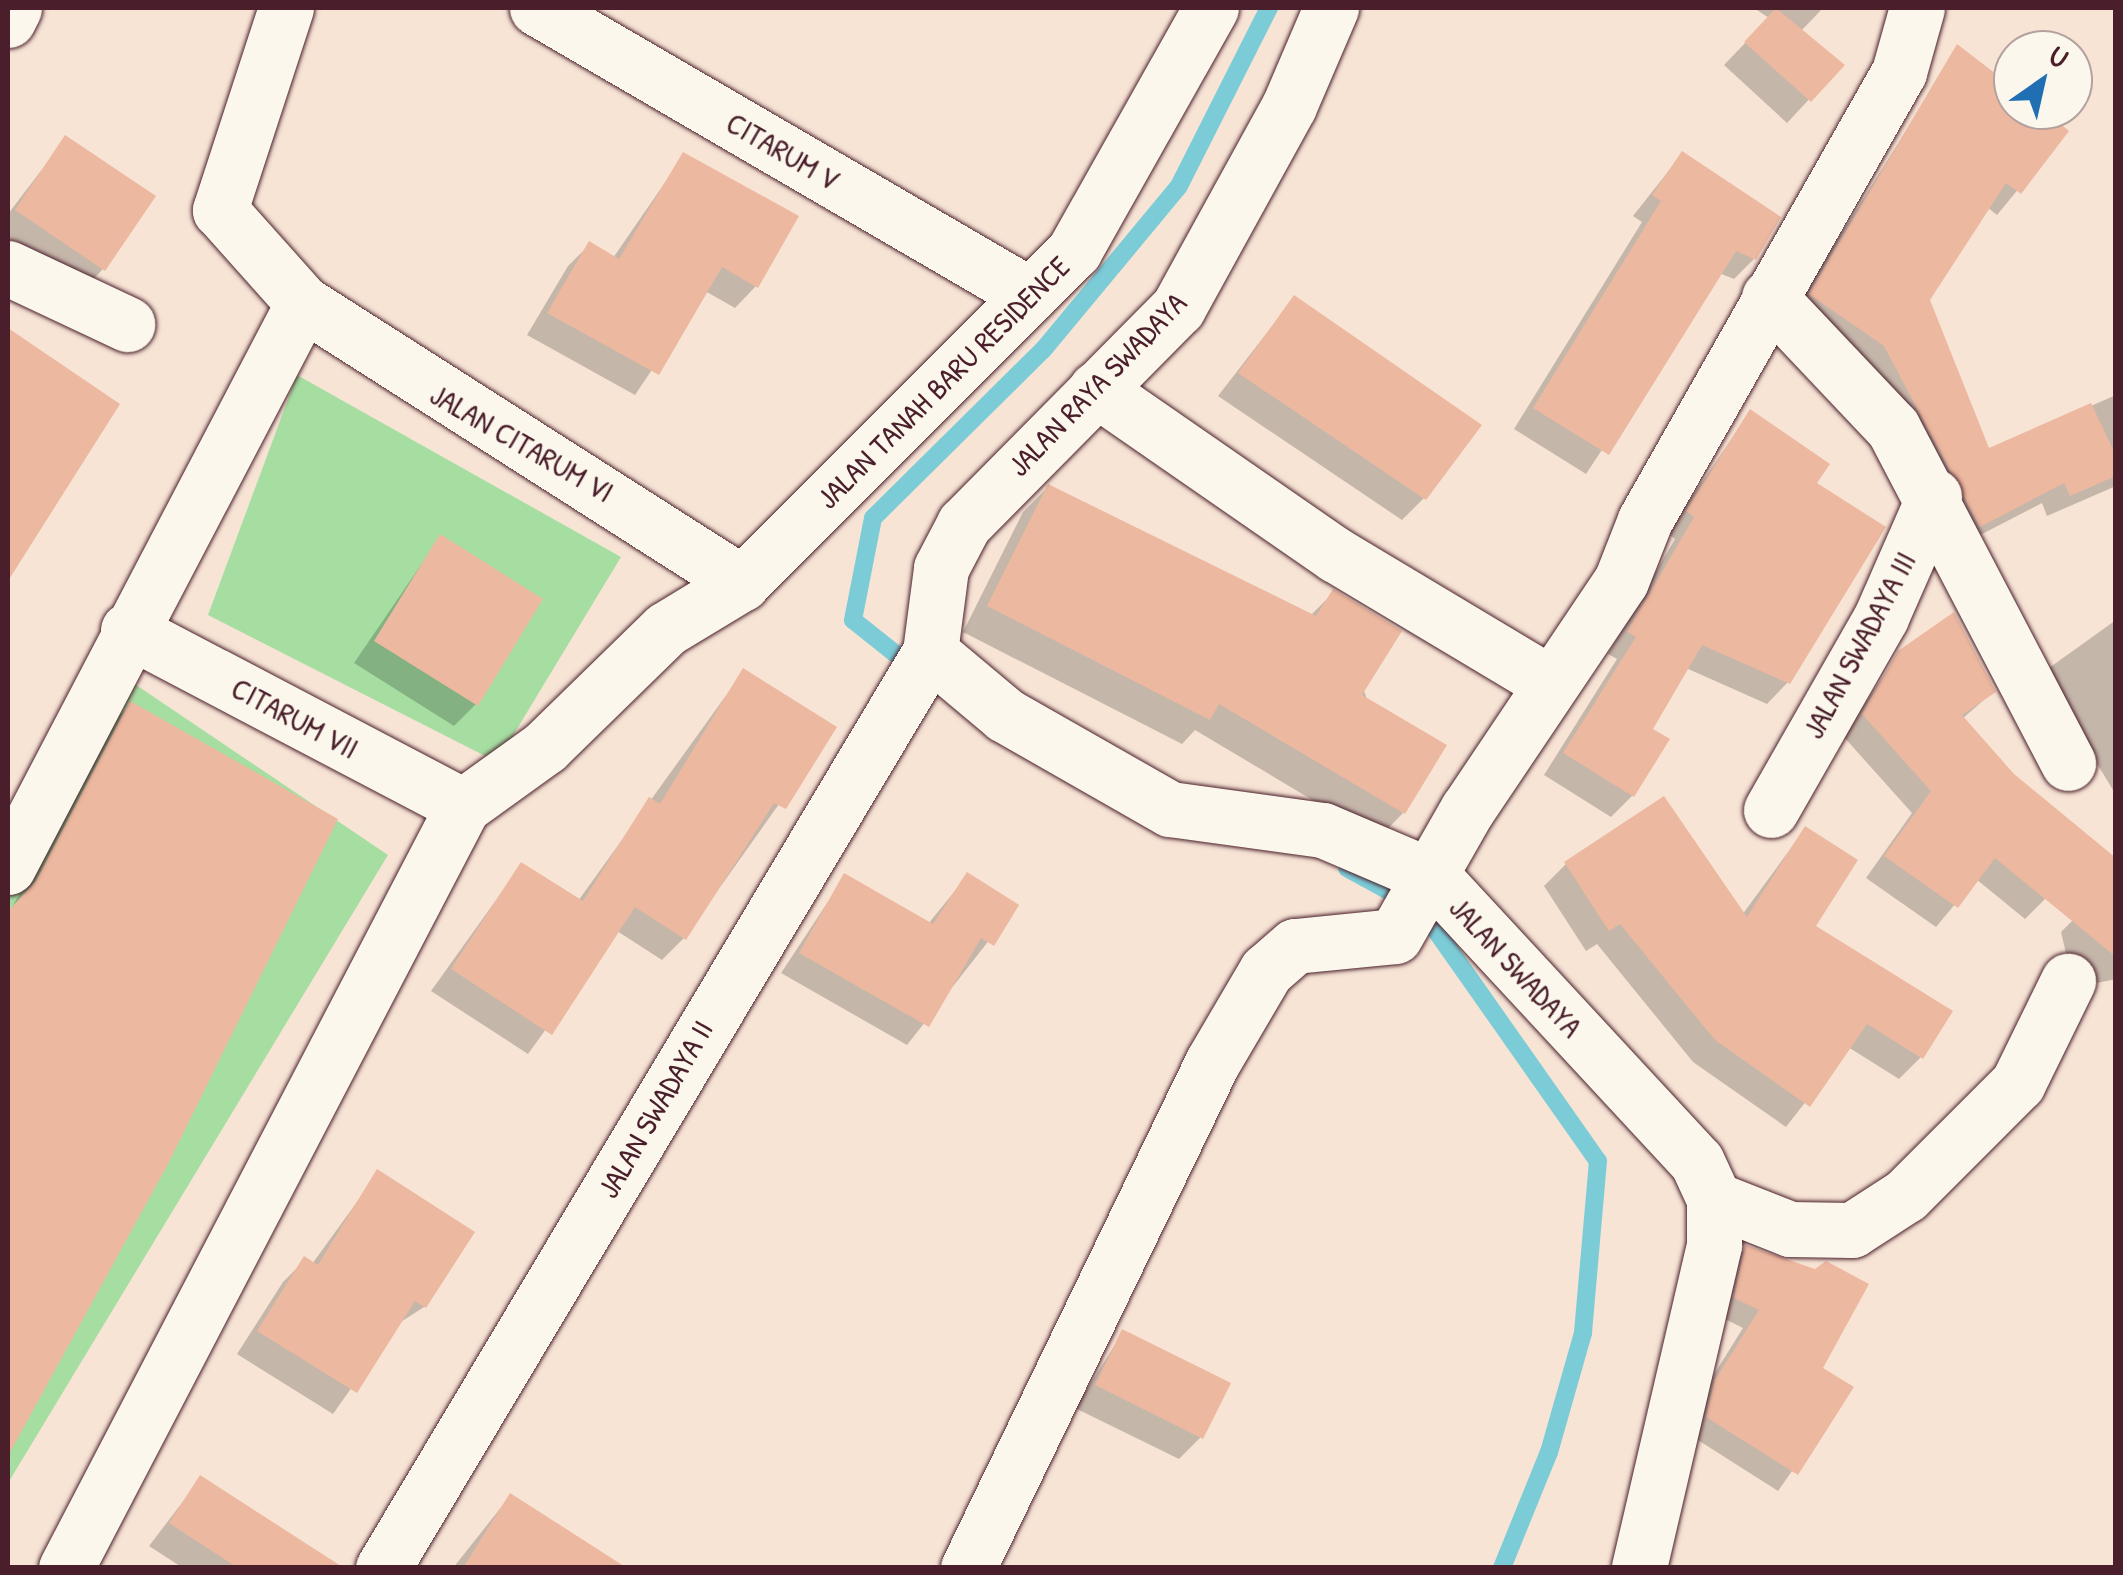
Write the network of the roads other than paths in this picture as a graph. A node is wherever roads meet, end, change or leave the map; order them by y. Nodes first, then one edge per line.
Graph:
1 (14, 8) edge
2 (286, 8) edge
3 (537, 8) edge
4 (1211, 8) edge
5 (1331, 8) edge
6 (1917, 8) edge
7 (8, 20) edge
8 (8, 268) edge
9 (1030, 296) junction
10 (1769, 296) junction
11 (303, 302) junction
12 (127, 324) dead end
13 (1096, 389) junction
14 (1934, 496) junction
15 (742, 583) junction
16 (128, 630) junction
17 (919, 666) junction
18 (1550, 682) junction
19 (2068, 763) dead end
20 (463, 806) junction
21 (1771, 810) dead end
22 (8, 867) edge
23 (1416, 904) junction
24 (2068, 981) dead end
25 (1714, 1199) junction
26 (66, 1568) edge
27 (384, 1568) edge
28 (968, 1568) edge
29 (1638, 1568) edge

1 - 7 street
2 - 11 street, JALAN CITARUM VI
3 - 9 street, CITARUM V
4 - 9 street, JALAN TANAH BARU RESIDENCE
5 - 13 street, JALAN RAYA SWADAYA
6 - 10 street
8 - 12 street
9 - 15 street, JALAN TANAH BARU RESIDENCE
10 - 14 street
10 - 18 street
11 - 15 street, JALAN CITARUM VI
11 - 16 street
13 - 17 street, JALAN RAYA SWADAYA
13 - 18 street
14 - 19 street
14 - 21 street, JALAN SWADAYA III
15 - 20 street, JALAN TANAH BARU RESIDENCE
16 - 20 street, CITARUM VII
16 - 22 street
17 - 23 street, JALAN SWADAYA
17 - 27 street, JALAN SWADAYA II
18 - 23 street
20 - 26 street
23 - 25 street, JALAN SWADAYA
23 - 28 street
24 - 25 street
25 - 29 street, JALAN SWADAYA

